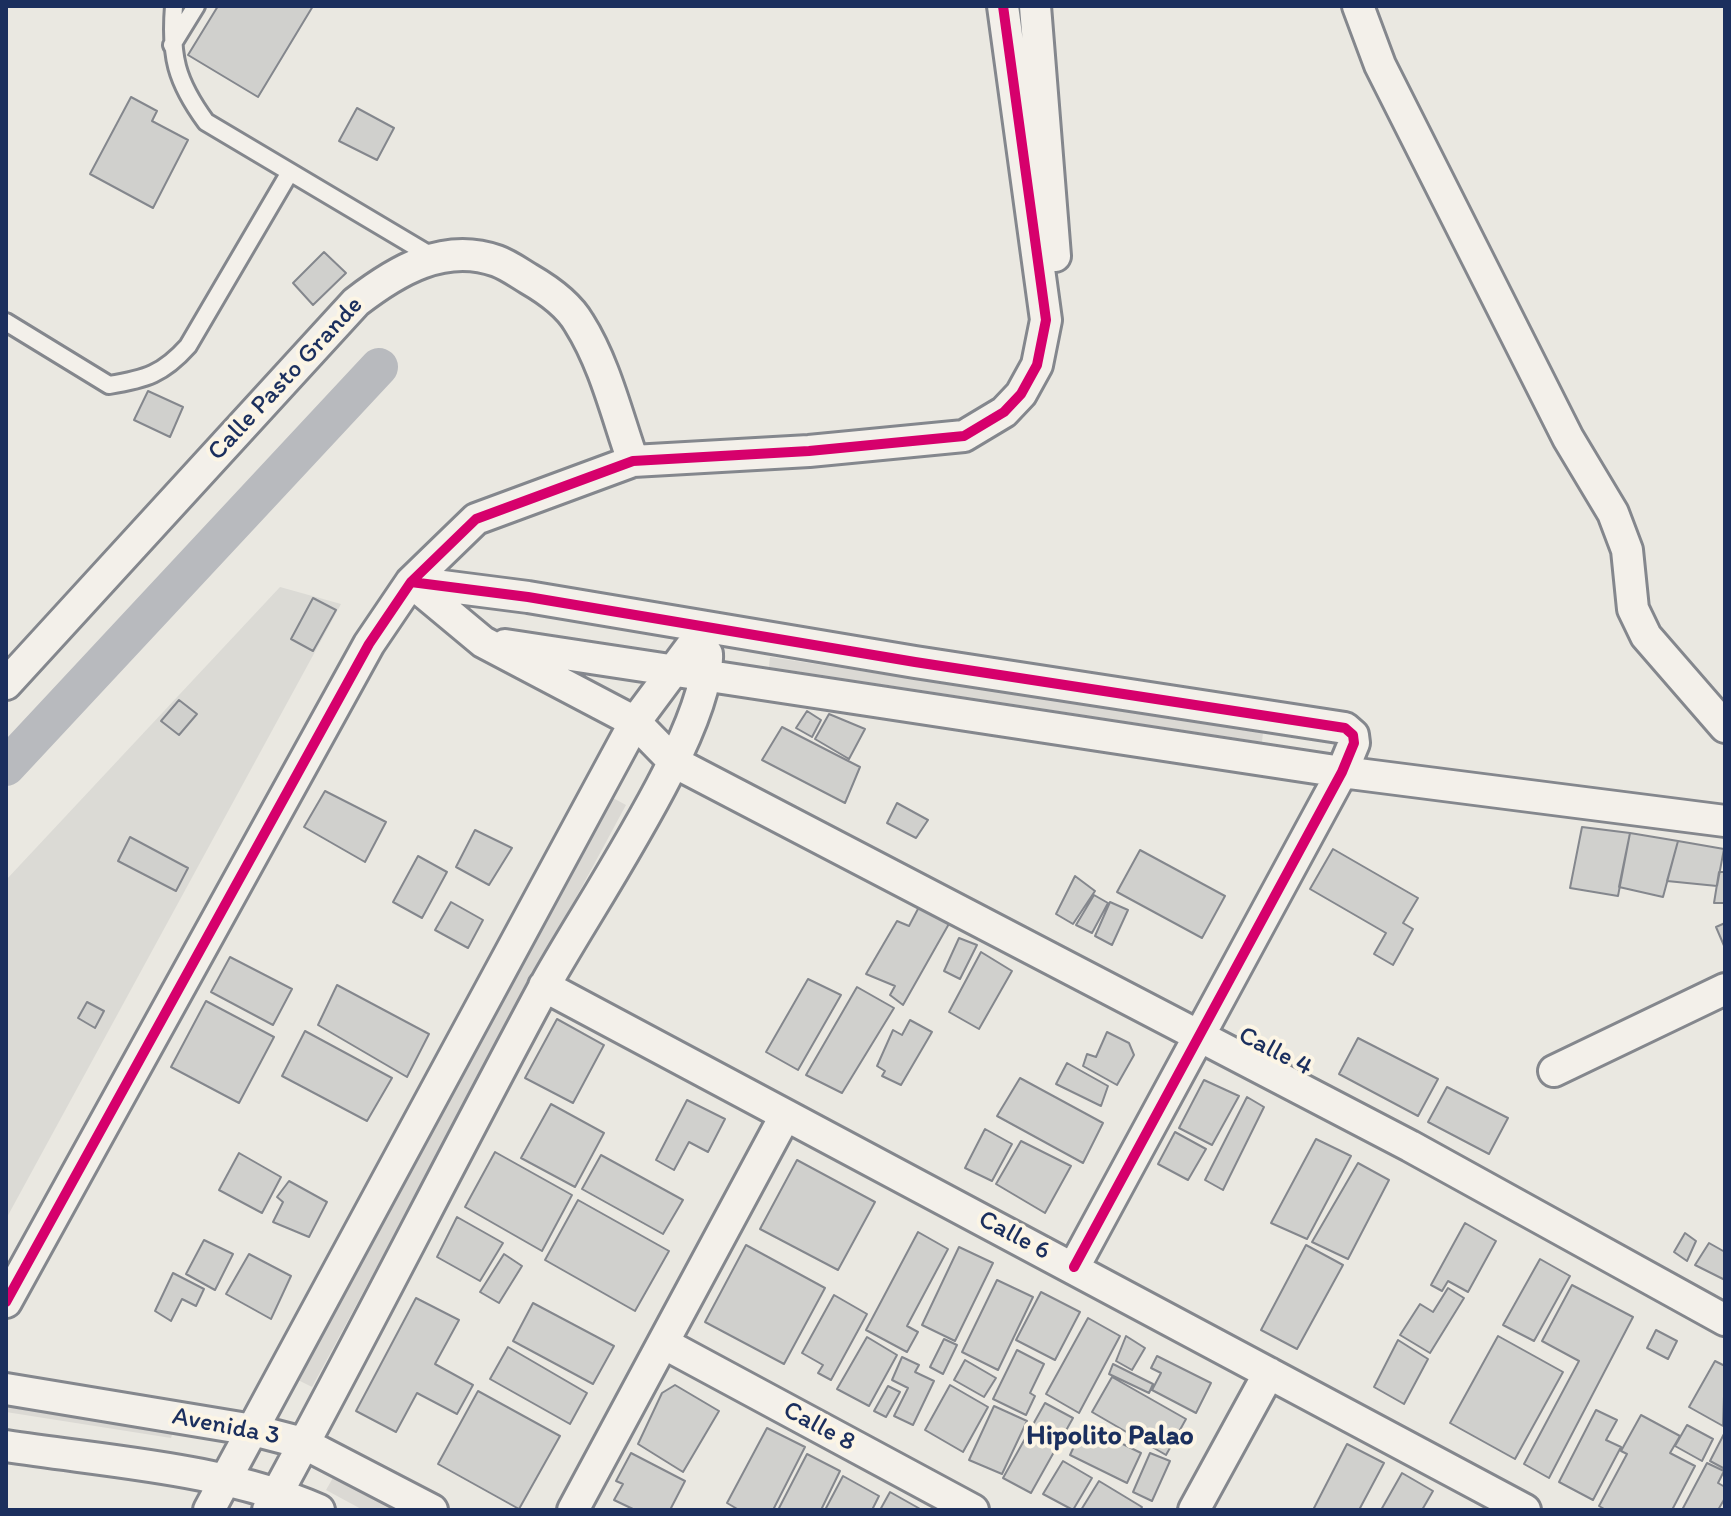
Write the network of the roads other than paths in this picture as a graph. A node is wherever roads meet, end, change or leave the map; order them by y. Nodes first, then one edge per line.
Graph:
1 (174, 6) edge
2 (196, 6) edge
3 (1003, 6) edge
4 (1035, 6) edge
5 (1358, 6) edge
6 (171, 46) junction
7 (290, 172) junction
8 (433, 257) junction
9 (1046, 320) junction
10 (6, 322) edge
11 (633, 461) junction
12 (411, 582) junction
13 (705, 628) junction
14 (483, 642) junction
15 (675, 669) junction
16 (708, 673) junction
17 (6, 684) edge
18 (635, 722) junction
19 (1725, 727) edge
20 (674, 762) junction
21 (1342, 772) junction
22 (1725, 821) edge
23 (544, 986) junction
24 (1725, 989) edge
25 (1200, 1038) junction
26 (1554, 1071) dead end
27 (785, 1116) junction
28 (1074, 1267) junction
29 (6, 1302) edge
30 (1725, 1320) edge
31 (665, 1344) junction
32 (1269, 1373) junction
33 (6, 1389) edge
34 (253, 1430) junction
35 (303, 1443) junction
36 (6, 1446) edge
37 (225, 1481) junction
38 (273, 1501) edge
39 (209, 1510) edge
40 (319, 1510) edge
41 (432, 1510) edge
42 (573, 1510) edge
43 (973, 1510) edge
44 (1194, 1510) edge
45 (1525, 1510) edge

1 - 6 lane
2 - 6 lane
3 - 9 street
4 - 9 street
5 - 19 street
6 - 7 lane
7 - 8 lane
7 - 10 lane
8 - 11 street, Calle Pasto Grande
8 - 17 street, Calle Pasto Grande
9 - 11 street
11 - 12 street
12 - 13 street
12 - 14 street, Calle 4
12 - 29 street
13 - 15 street
13 - 16 street
13 - 21 street
14 - 15 street
14 - 18 street, Calle 4
15 - 16 street
15 - 18 street
16 - 20 street
16 - 21 street
18 - 20 street, Calle 4
18 - 34 street
20 - 23 street
20 - 25 street, Calle 4
21 - 22 street
21 - 25 street
23 - 27 street, Calle 6
23 - 35 street
24 - 26 street
25 - 28 street
25 - 30 street, Calle 4
27 - 28 street, Calle 6
27 - 31 street
28 - 32 street, Calle 6
31 - 42 street
31 - 43 street, Calle 8
32 - 44 street
32 - 45 street, Calle 6
33 - 34 street, Avenida 3
34 - 35 street, Avenida 3
34 - 37 street
35 - 38 street
35 - 41 street, Avenida 3
36 - 37 street, Avenida 3
37 - 38 street, Avenida 3
37 - 39 street
38 - 40 street, Avenida 3

